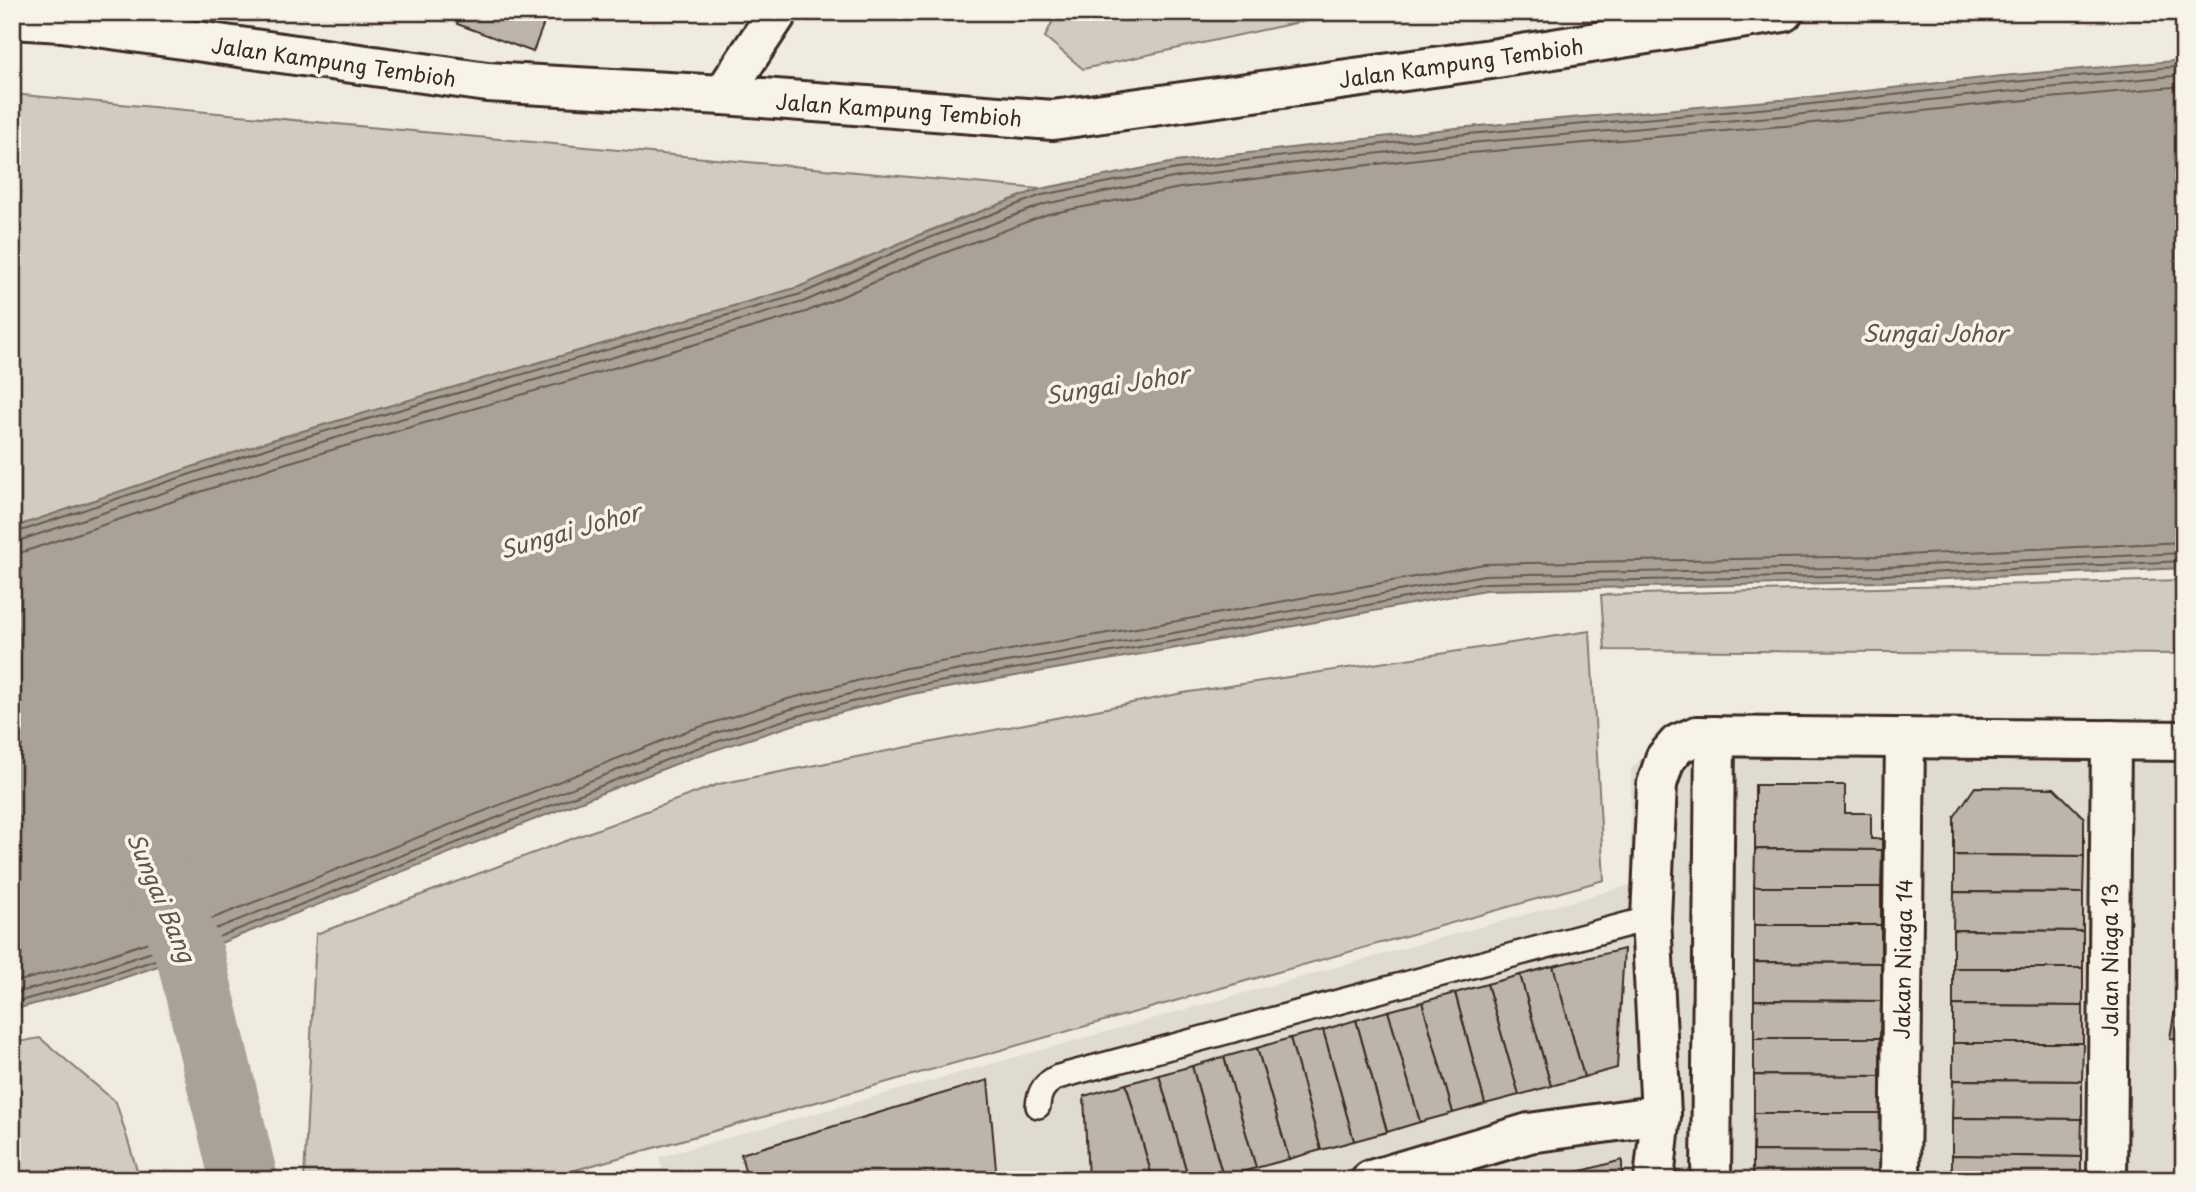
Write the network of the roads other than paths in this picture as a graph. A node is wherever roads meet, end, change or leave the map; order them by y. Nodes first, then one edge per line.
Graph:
1 (778, 12) edge
2 (1783, 12) edge
3 (62, 17) edge
4 (12, 19) edge
5 (723, 95) junction
6 (1716, 736) junction
7 (1905, 738) junction
8 (2111, 740) junction
9 (2184, 741) edge
10 (1651, 918) junction
11 (1038, 1106) dead end
12 (1661, 1115) junction
13 (1371, 1180) edge
14 (1654, 1180) edge
15 (1711, 1180) edge
16 (1900, 1180) edge
17 (2108, 1180) edge

1 - 5 street
2 - 5 street, Jalan Kampung Tembioh
3 - 4 street, Jalan Kampung Tembioh
3 - 5 street, Jalan Kampung Tembioh
6 - 7 street
6 - 10 street
6 - 15 street
7 - 8 street
7 - 16 street, Jakan Niaga 14
8 - 9 street
8 - 17 street, Jalan Niaga 13
10 - 11 lane
10 - 12 street
12 - 13 street
12 - 14 street

